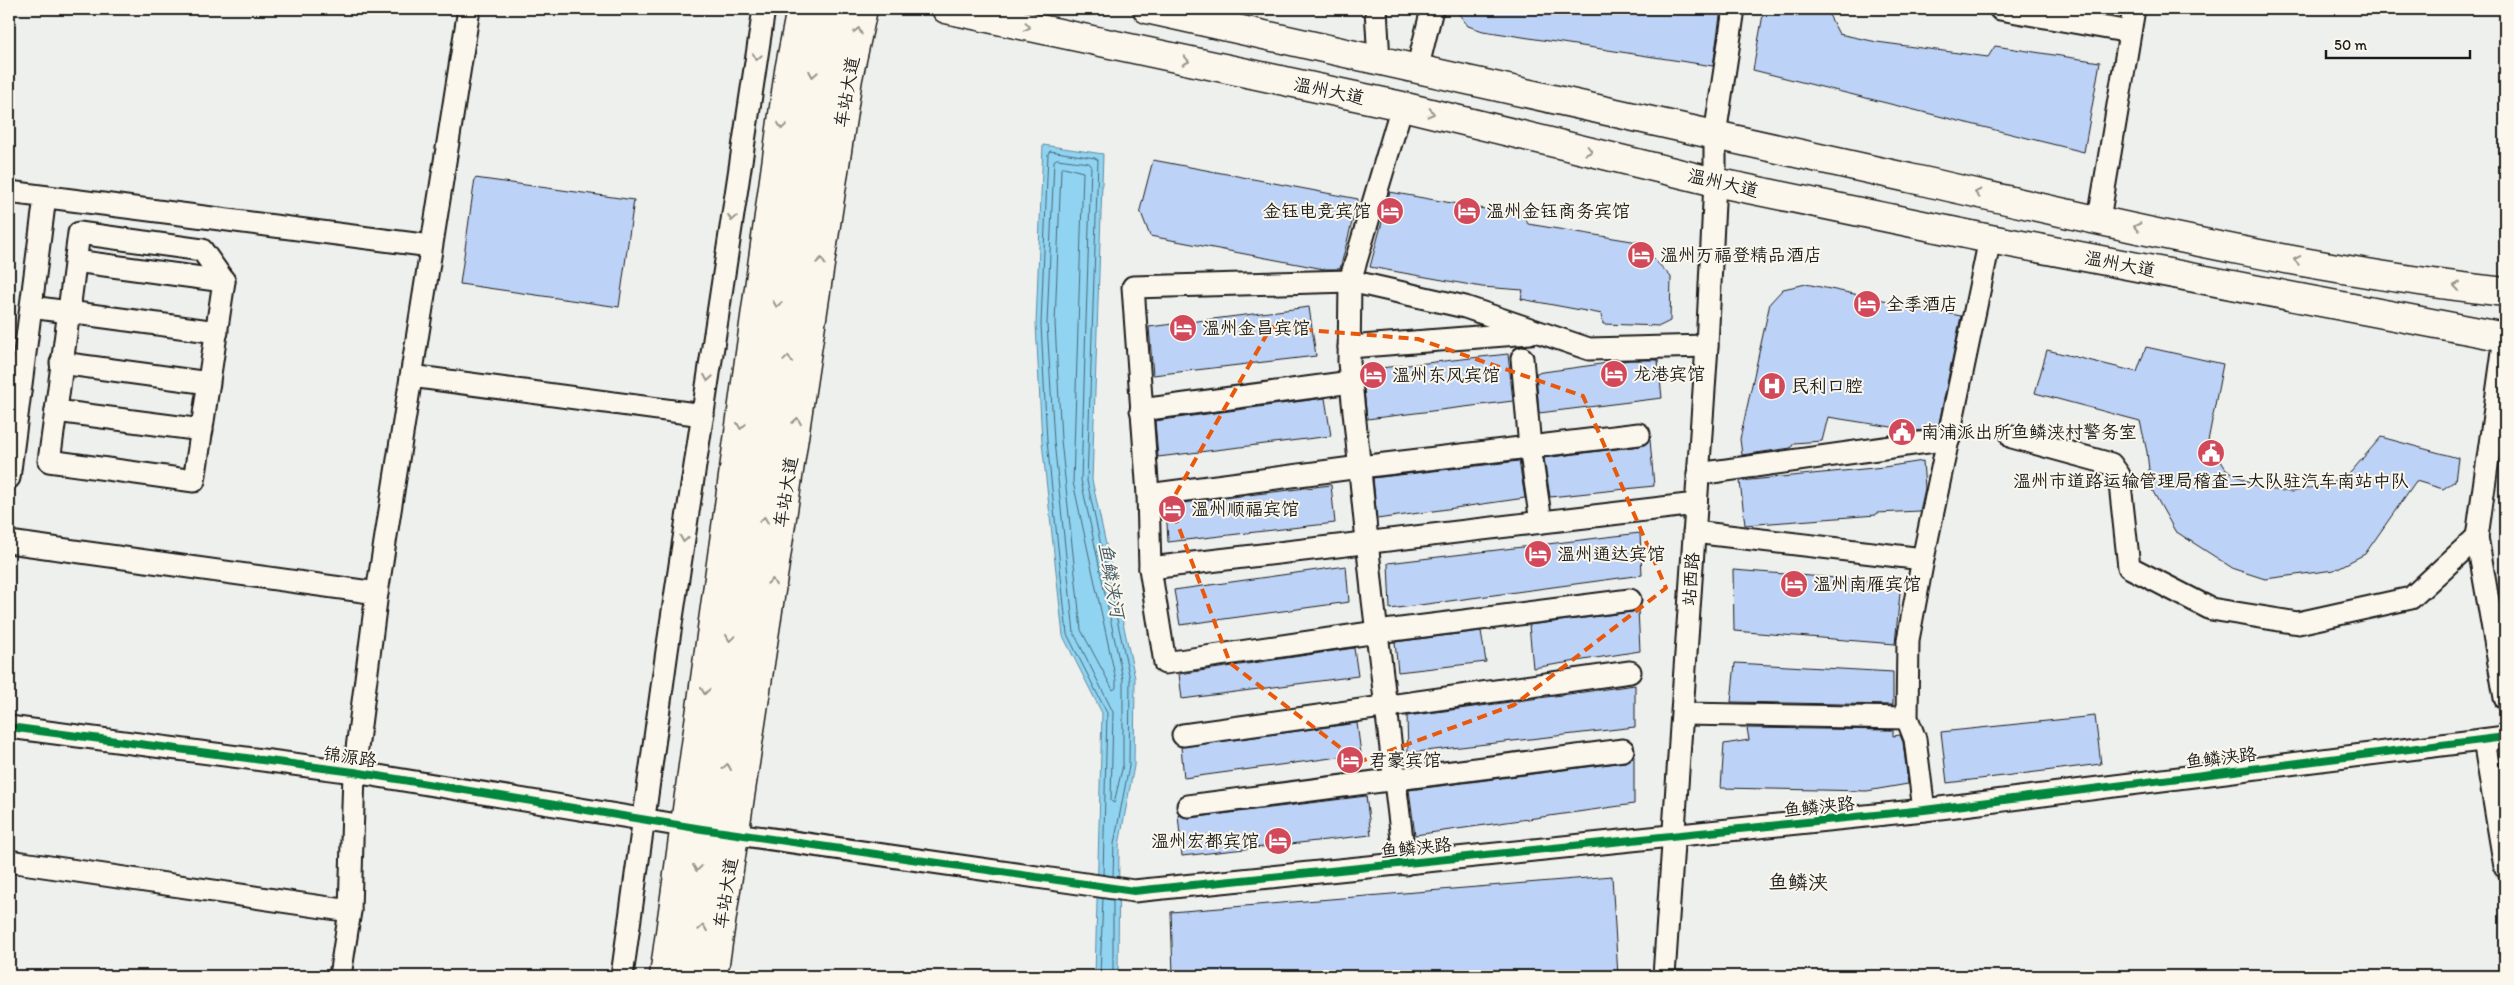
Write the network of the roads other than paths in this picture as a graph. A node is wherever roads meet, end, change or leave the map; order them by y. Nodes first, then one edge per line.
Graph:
1 (469, 9) edge
2 (764, 9) edge
3 (801, 9) edge
4 (824, 9) edge
5 (842, 9) edge
6 (863, 9) edge
7 (946, 9) edge
8 (1146, 9) edge
9 (1376, 9) edge
10 (1432, 9) edge
11 (1734, 9) edge
12 (2000, 9) edge
13 (2134, 9) edge
14 (2130, 32) junction
15 (1379, 61) junction
16 (1417, 70) junction
17 (1402, 106) junction
18 (1714, 135) junction
19 (1715, 182) junction
20 (9, 192) edge
21 (45, 197) junction
22 (2099, 219) junction
23 (1990, 239) junction
24 (431, 246) junction
25 (76, 261) junction
26 (224, 281) junction
27 (1350, 282) junction
28 (2503, 291) edge
29 (31, 307) junction
30 (69, 312) junction
31 (217, 332) junction
32 (1540, 333) junction
33 (2505, 337) edge
34 (1349, 346) junction
35 (1707, 346) junction
36 (1522, 358) dead end
37 (62, 363) junction
38 (411, 376) junction
39 (1351, 382) junction
40 (209, 383) junction
41 (1141, 410) junction
42 (56, 411) junction
43 (703, 415) junction
44 (202, 430) junction
45 (1639, 434) dead end
46 (2012, 437) dead end
47 (1949, 439) junction
48 (1530, 447) junction
49 (1360, 467) junction
50 (1698, 474) junction
51 (9, 478) edge
52 (1148, 495) junction
53 (1696, 504) junction
54 (1541, 522) junction
55 (1694, 532) junction
56 (2477, 538) junction
57 (9, 542) edge
58 (1367, 542) junction
59 (1923, 559) junction
60 (1150, 568) junction
61 (377, 593) junction
62 (1630, 600) dead end
63 (1377, 632) junction
64 (1630, 672) dead end
65 (2505, 698) edge
66 (1386, 706) junction
67 (1683, 714) junction
68 (1907, 718) junction
69 (9, 727) edge
70 (1183, 735) dead end
71 (2495, 738) edge
72 (1623, 750) dead end
73 (354, 772) junction
74 (1395, 779) junction
75 (1188, 806) dead end
76 (1924, 810) junction
77 (644, 819) junction
78 (710, 830) junction
79 (1675, 836) junction
80 (9, 861) edge
81 (1405, 864) junction
82 (2505, 866) edge
83 (1090, 885) joint
84 (350, 912) junction
85 (340, 976) edge
86 (622, 976) edge
87 (664, 976) edge
88 (681, 976) edge
89 (696, 976) edge
90 (713, 976) edge
91 (1664, 976) edge

1 - 24 street
2 -> 43 street
3 -> 78 main road, 车站大道
4 -> 78 street
78 -> 5 street
78 -> 6 main road, 车站大道
7 -> 17 main road, 温州大道
8 - 15 main road
9 - 15 street
10 - 16 street
11 - 18 street, 站西路
12 - 14 street
13 - 14 street
14 - 22 street
15 - 16 main road
16 - 18 main road
17 -> 19 main road, 温州大道
17 - 27 street
18 - 19 street, 站西路
22 -> 18 main road
19 - 23 main road, 温州大道
19 - 35 street, 站西路
20 - 21 street
21 - 24 street
21 - 29 street
28 -> 22 main road
23 - 33 main road, 温州大道
23 - 47 street
24 - 38 street
25 - 26 street
25 - 26 street
25 - 30 street
26 - 31 street
27 - 32 street
27 - 34 street
27 - 41 street
29 - 30 street
29 - 51 street
30 - 31 street
30 - 37 street
31 - 40 street
32 - 34 street
32 - 35 street
33 - 56 street
34 - 39 street
35 - 50 street, 站西路
36 - 48 street
37 - 40 street
37 - 42 street
38 - 43 street
38 - 61 street
39 - 41 street
39 - 49 street
40 - 44 street
41 - 52 street
42 - 44 street
42 - 44 street
43 -> 77 street
45 - 48 street
46 - 56 street
47 - 50 street
47 - 59 street
48 - 49 street
48 - 54 street
49 - 52 street
49 - 58 street
50 - 53 street, 站西路
52 - 60 street
53 - 54 street
53 - 55 street, 站西路
54 - 58 street
55 - 59 street
55 - 67 street, 站西路
56 - 65 street
57 - 61 street
58 - 60 street
58 - 63 street
59 - 68 street
60 - 63 street
61 - 73 street
62 - 63 street
63 - 66 street
64 - 66 street
66 - 70 street
66 - 74 street
67 - 68 street
67 - 79 street, 站西路
68 - 76 street
69 - 73 street, 锦源路
71 - 76 street, 鱼鳞浃路
71 - 82 street
72 - 74 street
73 - 77 street, 锦源路
73 - 84 street
74 - 75 street
74 - 81 street
76 - 79 street, 鱼鳞浃路
77 - 78 street, 锦源路
77 - 86 street
78 - 83 street, 锦源路
78 - 87 main road, 车站大道
78 -> 88 street
89 -> 78 street
78 - 90 main road, 车站大道
79 - 81 street, 鱼鳞浃路
79 - 91 street, 站西路
80 - 84 street
81 - 83 street, 鱼鳞浃路
84 - 85 street

